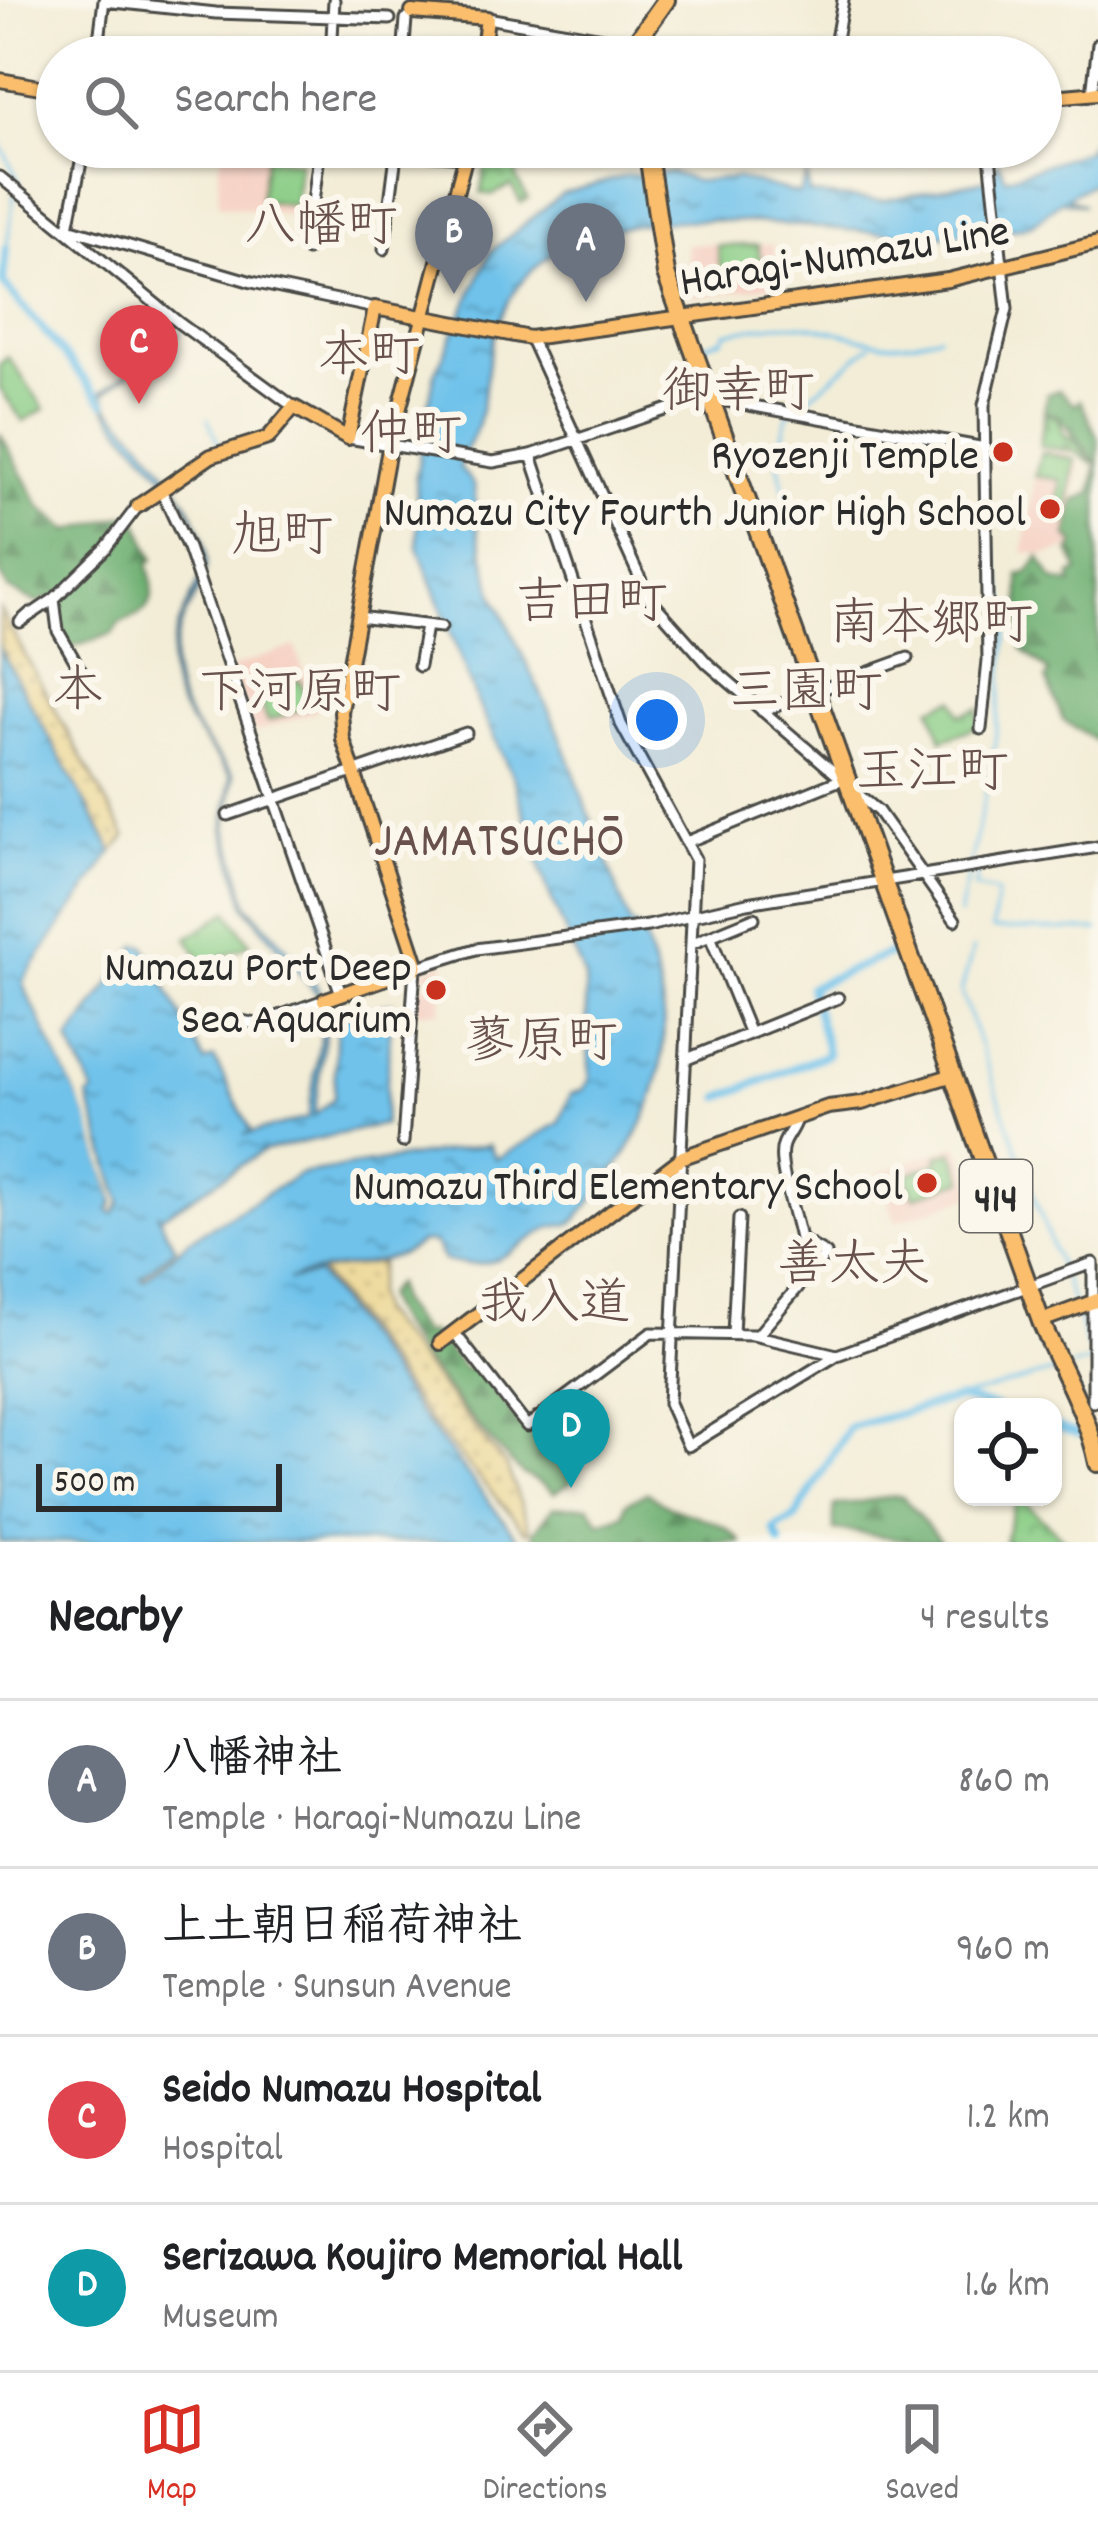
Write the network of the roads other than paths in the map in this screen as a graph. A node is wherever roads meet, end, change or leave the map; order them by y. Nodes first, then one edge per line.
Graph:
1 (334, 0) edge
2 (666, 0) edge
3 (843, 0) edge
4 (104, 1) edge
5 (410, 10) edge
6 (487, 18) junction
7 (390, 19) dead end
8 (334, 20) junction
9 (100, 36) edge
10 (333, 36) edge
11 (485, 36) edge
12 (569, 36) edge
13 (646, 36) edge
14 (837, 36) edge
15 (1098, 44) edge
16 (0, 82) edge
17 (36, 88) edge
18 (1095, 93) edge
19 (1062, 96) edge
20 (80, 168) edge
21 (317, 168) edge
22 (393, 168) edge
23 (464, 168) edge
24 (650, 168) edge
25 (991, 168) edge
26 (0, 177) edge
27 (68, 228) junction
28 (1098, 241) edge
29 (384, 249) dead end
30 (307, 250) dead end
31 (1002, 270) junction
32 (375, 308) junction
33 (421, 317) junction
34 (682, 319) junction
35 (529, 336) junction
36 (710, 397) junction
37 (294, 407) junction
38 (348, 438) junction
39 (574, 440) junction
40 (986, 448) junction
41 (389, 449) junction
42 (531, 455) junction
43 (168, 486) junction
44 (138, 506) joint
45 (54, 599) junction
46 (30, 613) dead end
47 (358, 616) junction
48 (426, 626) junction
49 (441, 628) dead end
50 (908, 658) dead end
51 (419, 666) dead end
52 (82, 673) dead end
53 (816, 692) junction
54 (762, 711) junction
55 (981, 729) dead end
56 (466, 733) dead end
57 (355, 771) junction
58 (847, 783) junction
59 (274, 800) junction
60 (228, 815) dead end
61 (689, 841) junction
62 (1098, 847) edge
63 (923, 875) junction
64 (884, 882) junction
65 (693, 916) junction
66 (754, 918) dead end
67 (955, 920) dead end
68 (710, 936) junction
69 (693, 943) junction
70 (415, 968) junction
71 (341, 994) junction
72 (838, 998) dead end
73 (321, 1001) joint
74 (227, 1018) dead end
75 (750, 1034) junction
76 (687, 1059) junction
77 (953, 1075) junction
78 (796, 1120) junction
79 (403, 1142) dead end
80 (683, 1157) junction
81 (739, 1217) dead end
82 (1098, 1276) edge
83 (1029, 1286) junction
84 (1097, 1300) edge
85 (1041, 1321) junction
86 (672, 1331) junction
87 (454, 1332) junction
88 (733, 1334) junction
89 (757, 1336) junction
90 (440, 1343) dead end
91 (837, 1355) junction
92 (1093, 1424) edge
93 (1098, 1463) edge

1 - 8 street
2 - 13 highway
3 - 14 street
4 - 8 street
4 - 9 street
5 - 6 main road
6 - 11 main road
6 - 12 street
7 - 8 street
8 - 10 street
15 - 18 street
16 - 17 main road
18 - 19 main road
20 - 27 street
21 - 30 street
22 - 29 street
23 - 33 main road
24 - 34 highway, 414
25 - 31 street
26 - 27 street
27 - 32 street
27 - 37 street
28 - 31 main road
31 - 34 main road
31 - 40 street
32 - 33 main road
32 - 38 main road
33 - 35 main road
33 - 41 main road
34 - 35 main road
34 - 36 highway, 414
35 - 39 street
36 - 39 street
36 - 40 street
36 - 53 highway, 414
37 - 38 main road
37 - 43 main road
38 - 41 street
39 - 42 street
39 - 54 street
40 - 55 street
41 - 42 street
41 - 47 main road
42 - 61 street
43 - 44 main road
43 - 59 street
44 - 45 street
45 - 46 street
45 - 52 street
47 - 48 street
47 - 57 main road
48 - 49 street
48 - 51 street
50 - 53 street
53 - 54 street
53 - 58 highway, 414
54 - 58 street
56 - 57 street
57 - 59 street
57 - 70 main road
58 - 61 street
58 - 63 street
58 - 64 highway, 414
59 - 60 street
59 - 71 street
61 - 65 street
62 - 63 street
63 - 64 street
63 - 67 street
64 - 65 street
64 - 77 highway, 414
65 - 69 street
65 - 70 street
66 - 68 street
68 - 69 street
68 - 75 street
69 - 76 street
70 - 71 main road
70 - 79 street
71 - 73 main road
72 - 75 street
73 - 74 street
75 - 76 street
76 - 80 street
77 - 78 main road
77 - 83 highway, 414
78 - 80 main road
78 - 89 street
80 - 86 street
80 - 87 main road
81 - 88 street
82 - 83 street
82 - 84 street
83 - 85 highway, 414
83 - 91 street
84 - 85 main road
84 - 92 street
85 - 92 highway, 414
86 - 87 street
86 - 88 street
86 - 91 street
87 - 90 main road
88 - 89 street
89 - 91 street
92 - 93 highway, 414

